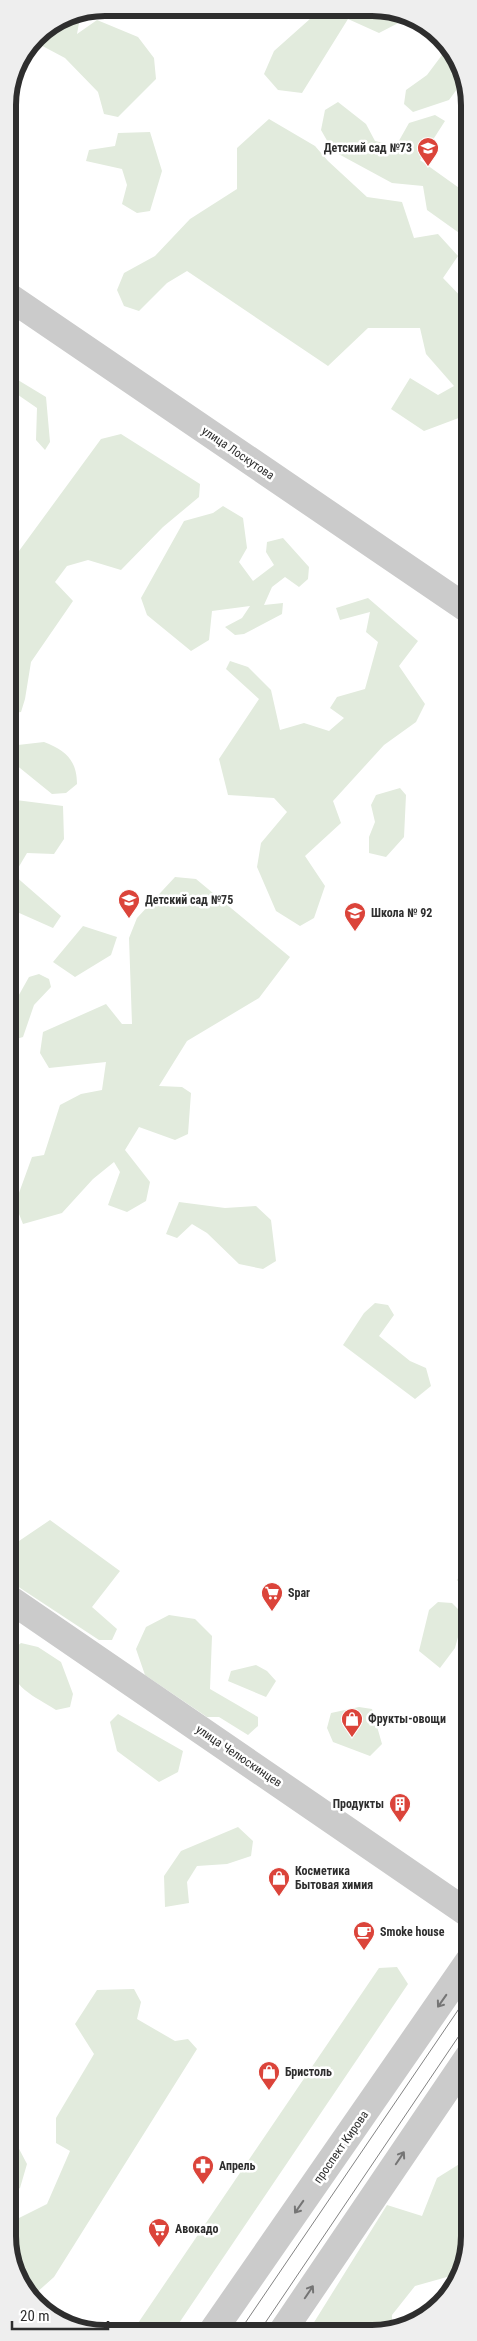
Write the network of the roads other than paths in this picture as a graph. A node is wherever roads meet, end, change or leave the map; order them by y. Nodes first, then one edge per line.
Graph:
1 (16, 301) edge
2 (461, 605) edge
3 (16, 1603) edge
4 (461, 1909) edge
5 (461, 1973) edge
6 (461, 2068) edge
7 (217, 2325) edge
8 (287, 2325) edge

1 - 2 street, улица Лоскутова
3 - 4 street, улица Челюскинцев
5 -> 7 street, проспект Кирова
8 -> 6 street

